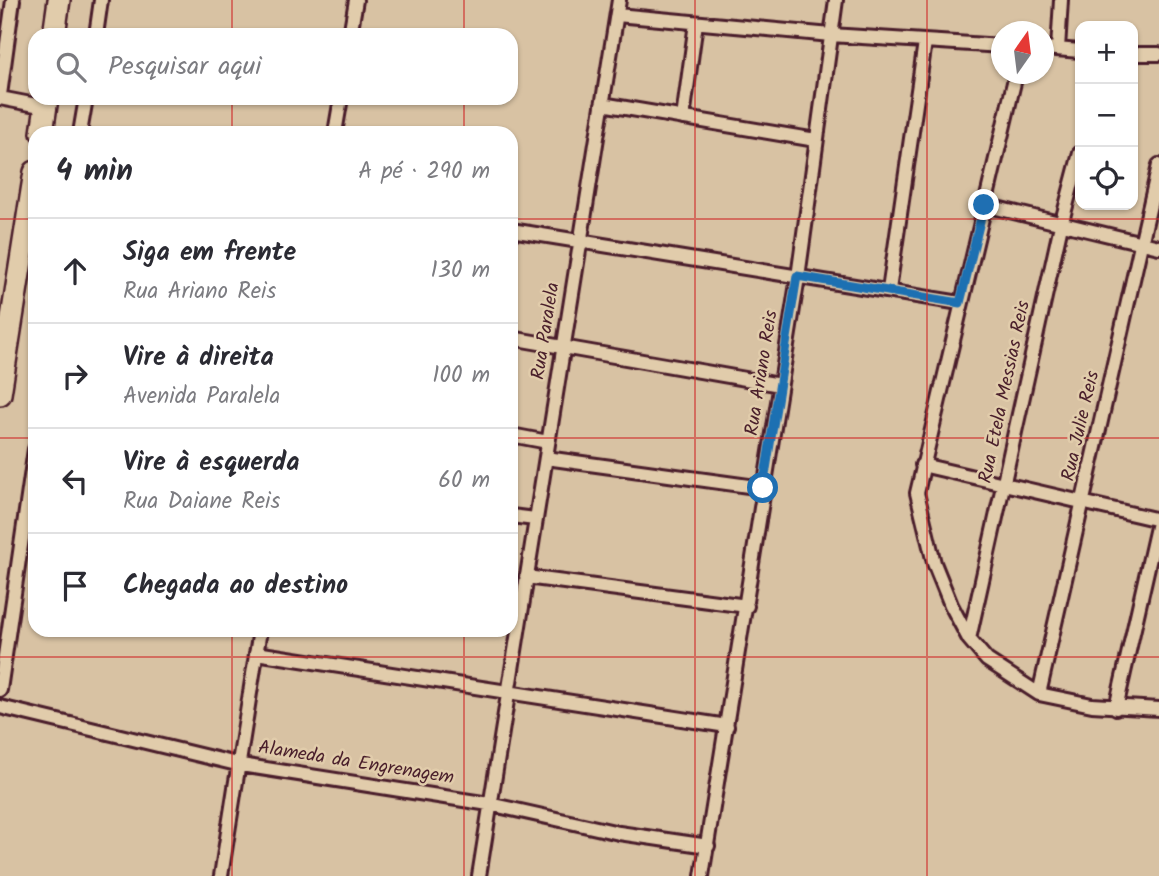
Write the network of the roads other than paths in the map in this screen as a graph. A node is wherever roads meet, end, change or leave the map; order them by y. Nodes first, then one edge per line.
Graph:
1 (13, 0) edge
2 (59, 0) edge
3 (101, 0) edge
4 (356, 0) edge
5 (620, 0) edge
6 (836, 0) edge
7 (1061, 0) edge
8 (617, 15) junction
9 (696, 23) junction
10 (55, 28) edge
11 (97, 28) edge
12 (351, 28) edge
13 (831, 35) junction
14 (925, 41) junction
15 (991, 45) edge
16 (1054, 49) edge
17 (1058, 49) junction
18 (1075, 51) edge
19 (1138, 54) edge
20 (1159, 54) edge
21 (1014, 84) edge
22 (0, 97) edge
23 (28, 101) edge
24 (602, 104) junction
25 (46, 105) edge
26 (85, 105) edge
27 (340, 105) edge
28 (683, 118) junction
29 (42, 126) edge
30 (81, 126) edge
31 (336, 126) edge
32 (816, 140) junction
33 (1159, 165) edge
34 (1075, 172) edge
35 (984, 205) junction
36 (28, 210) edge
37 (1061, 225) junction
38 (518, 231) edge
39 (580, 241) junction
40 (1142, 243) junction
41 (1159, 247) edge
42 (797, 276) junction
43 (889, 290) junction
44 (960, 303) junction
45 (518, 339) edge
46 (3, 344) edge
47 (563, 347) junction
48 (780, 385) junction
49 (0, 394) edge
50 (518, 436) edge
51 (548, 442) junction
52 (546, 458) junction
53 (922, 465) junction
54 (1005, 485) junction
55 (763, 488) junction
56 (1083, 504) junction
57 (518, 517) edge
58 (535, 519) junction
59 (1159, 519) edge
60 (28, 530) edge
61 (526, 577) junction
62 (0, 587) edge
63 (15, 589) junction
64 (518, 596) edge
65 (747, 606) junction
66 (259, 637) edge
67 (513, 637) edge
68 (969, 639) junction
69 (256, 653) junction
70 (0, 690) edge
71 (508, 691) junction
72 (1039, 694) junction
73 (0, 707) edge
74 (1116, 708) junction
75 (1159, 709) edge
76 (727, 726) junction
77 (241, 765) junction
78 (489, 804) junction
79 (708, 846) junction
80 (221, 876) edge
81 (479, 876) edge
82 (702, 876) edge

1 - 22 street
2 - 10 highway
3 - 11 street
4 - 12 street
5 - 8 street, Rua Paralela
6 - 13 street, Rua Ariano Reis
7 - 17 street
8 - 9 street
8 - 24 street, Rua Paralela
9 - 13 street
9 - 28 street
13 - 14 street
13 - 32 street, Rua Ariano Reis
14 - 15 street
14 - 43 street
16 - 17 street
17 - 18 street
19 - 20 street
21 - 35 street
22 - 23 street
24 - 28 street
24 - 39 street, Rua Paralela
25 - 29 highway
26 - 30 street
27 - 31 street
28 - 32 street
32 - 42 street, Rua Ariano Reis
33 - 40 street, Rua Julie Reis
34 - 37 street, Rua Etela Messias Reis
35 - 37 street
35 - 44 street
36 - 46 highway
37 - 40 street
37 - 54 street, Rua Etela Messias Reis
38 - 39 street
39 - 42 street
39 - 47 street, Rua Paralela
40 - 41 street
40 - 56 street, Rua Julie Reis
42 - 43 street
42 - 48 street, Rua Ariano Reis
43 - 44 street
44 - 53 street
45 - 47 street
46 - 49 highway
47 - 48 street
47 - 51 street, Rua Paralela
48 - 55 street, Rua Ariano Reis
50 - 51 street
51 - 52 street, Rua Paralela
52 - 55 street
52 - 58 street, Rua Paralela
53 - 54 street
53 - 68 street
54 - 56 street
54 - 68 street, Rua Etela Messias Reis
55 - 65 street, Rua Ariano Reis
56 - 59 street
56 - 72 street, Rua Julie Reis
57 - 58 street
58 - 61 street, Rua Paralela
59 - 74 street
60 - 63 street
61 - 64 street, Rua Paralela
61 - 65 street
62 - 63 street
63 - 70 street
65 - 76 street, Rua Ariano Reis
66 - 69 street
67 - 71 street, Rua Paralela
68 - 72 street
69 - 71 street
69 - 77 street
71 - 76 street
71 - 78 street, Rua Paralela
72 - 74 street
73 - 77 street, Alameda da Engrenagem
74 - 75 street
76 - 79 street, Rua Ariano Reis
77 - 78 street, Alameda da Engrenagem
77 - 80 street
78 - 79 street, Alameda da Engrenagem
78 - 81 street, Rua Paralela
79 - 82 street, Rua Ariano Reis

